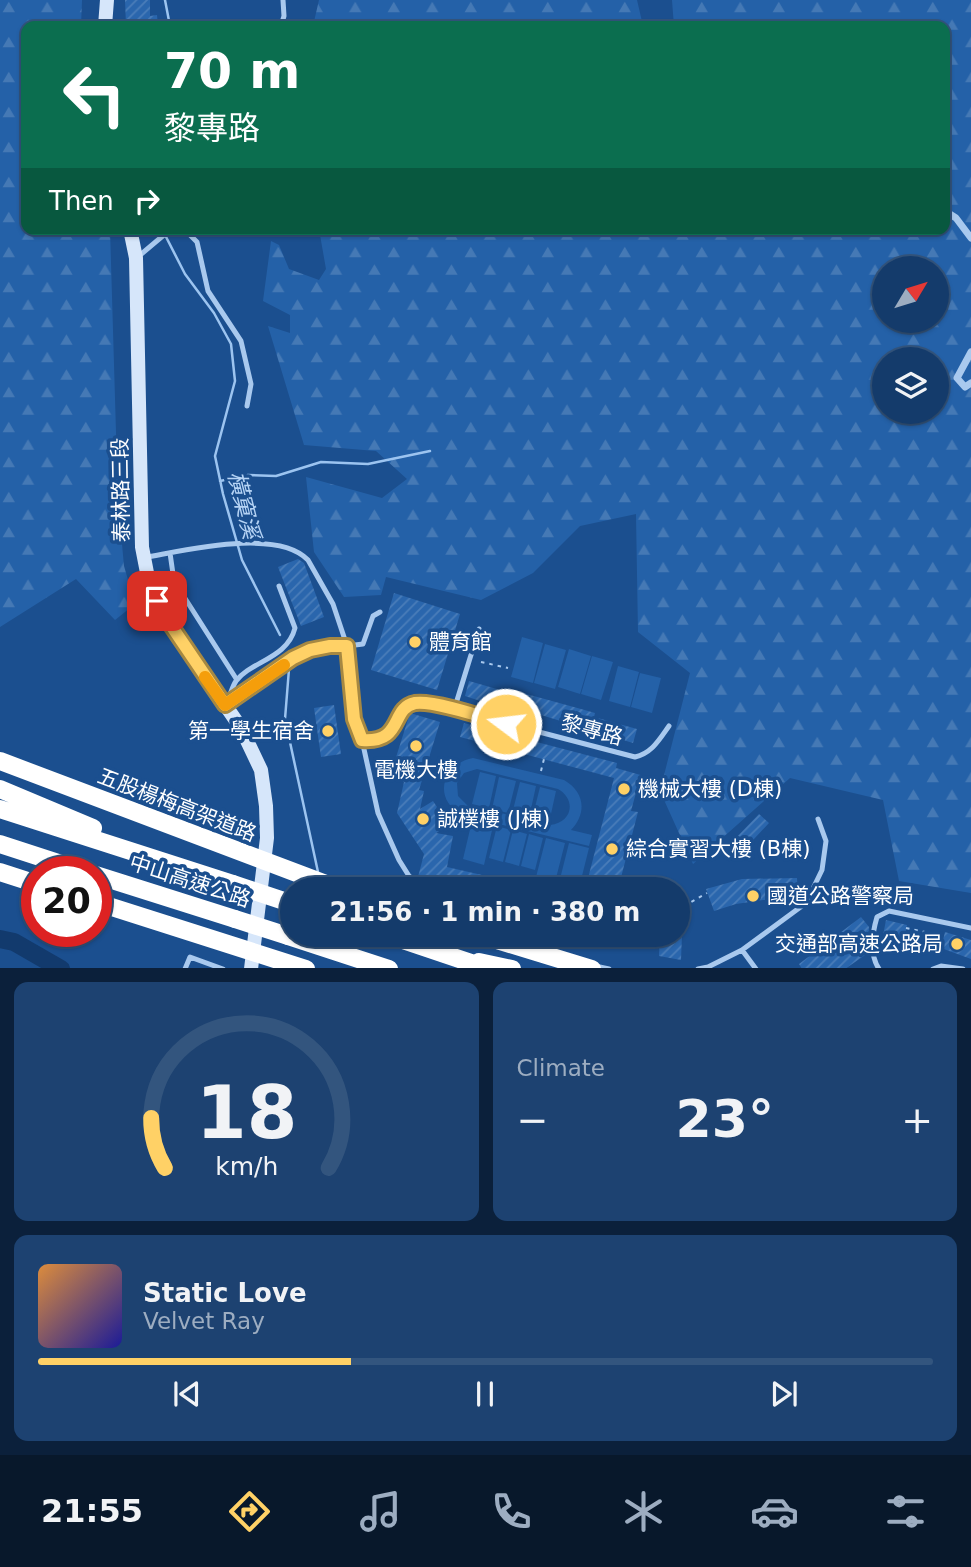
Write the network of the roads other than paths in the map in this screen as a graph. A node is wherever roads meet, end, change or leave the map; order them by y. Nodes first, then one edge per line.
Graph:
1 (107, 0) edge
2 (283, 0) edge
3 (105, 21) edge
4 (282, 21) edge
5 (950, 214) edge
6 (131, 235) edge
7 (165, 235) edge
8 (190, 235) edge
9 (971, 238) edge
10 (136, 258) junction
11 (971, 352) edge
12 (971, 383) edge
13 (247, 406) dead end
14 (170, 553) junction
15 (144, 558) junction
16 (279, 586) dead end
17 (380, 612) dead end
18 (479, 629) dead end
19 (347, 646) junction
20 (237, 680) junction
21 (225, 705) junction
22 (454, 710) junction
23 (669, 726) dead end
24 (362, 740) junction
25 (0, 761) edge
26 (0, 789) edge
27 (0, 809) edge
28 (818, 819) dead end
29 (0, 844) edge
30 (37, 856) edge
31 (0, 857) edge
32 (264, 859) junction
33 (21, 864) edge
34 (179, 866) junction
35 (0, 872) edge
36 (307, 877) edge
37 (313, 877) edge
38 (412, 877) edge
39 (21, 879) edge
40 (112, 881) edge
41 (112, 891) edge
42 (280, 900) edge
43 (112, 907) edge
44 (234, 924) junction
45 (971, 928) edge
46 (280, 939) edge
47 (301, 947) edge
48 (309, 947) edge
49 (425, 947) edge
50 (521, 947) edge
51 (531, 947) edge
52 (742, 950) junction
53 (452, 956) junction
54 (185, 968) edge
55 (223, 968) edge
56 (251, 968) edge
57 (306, 968) edge
58 (353, 968) edge
59 (389, 968) edge
60 (489, 968) edge
61 (512, 968) edge
62 (592, 968) edge
63 (609, 968) edge
64 (698, 968) edge
65 (756, 968) edge
66 (879, 968) edge
67 (933, 968) edge
68 (963, 968) edge

1 - 3 main road
2 - 4 lane
5 - 9 street
6 - 10 main road, 泰林路三段
7 - 10 lane
8 - 13 lane
10 - 15 main road, 泰林路三段
11 - 12 street
14 - 15 lane
14 - 19 lane
14 - 20 lane
15 - 21 main road, 泰林路三段
16 - 20 lane
17 - 19 lane
18 - 22 lane
19 - 21 lane
19 - 24 lane
20 - 21 lane
21 - 32 main road, 泰林路三段
22 - 23 lane, 黎專路
22 - 24 lane, 黎專路
24 - 38 lane
25 - 36 highway, 五股楊梅高架道路, bridge
26 - 34 highway
27 - 34 highway, 中山高速公路
28 - 52 lane
29 - 30 highway
31 - 33 highway
32 - 37 lane
32 - 56 main road, 泰林路三段
34 - 42 highway, 中山高速公路, bridge
35 - 39 highway
40 - 44 highway, 中山高速公路
41 - 44 highway
43 - 57 highway, bridge
44 - 46 highway, 中山高速公路, bridge
45 - 66 lane
47 - 58 highway
48 - 59 highway, 中山高速公路
49 - 53 highway
50 - 62 highway
51 - 63 lane
52 - 64 lane
52 - 65 lane
53 - 60 highway
53 - 61 highway
54 - 55 lane
67 - 68 lane

